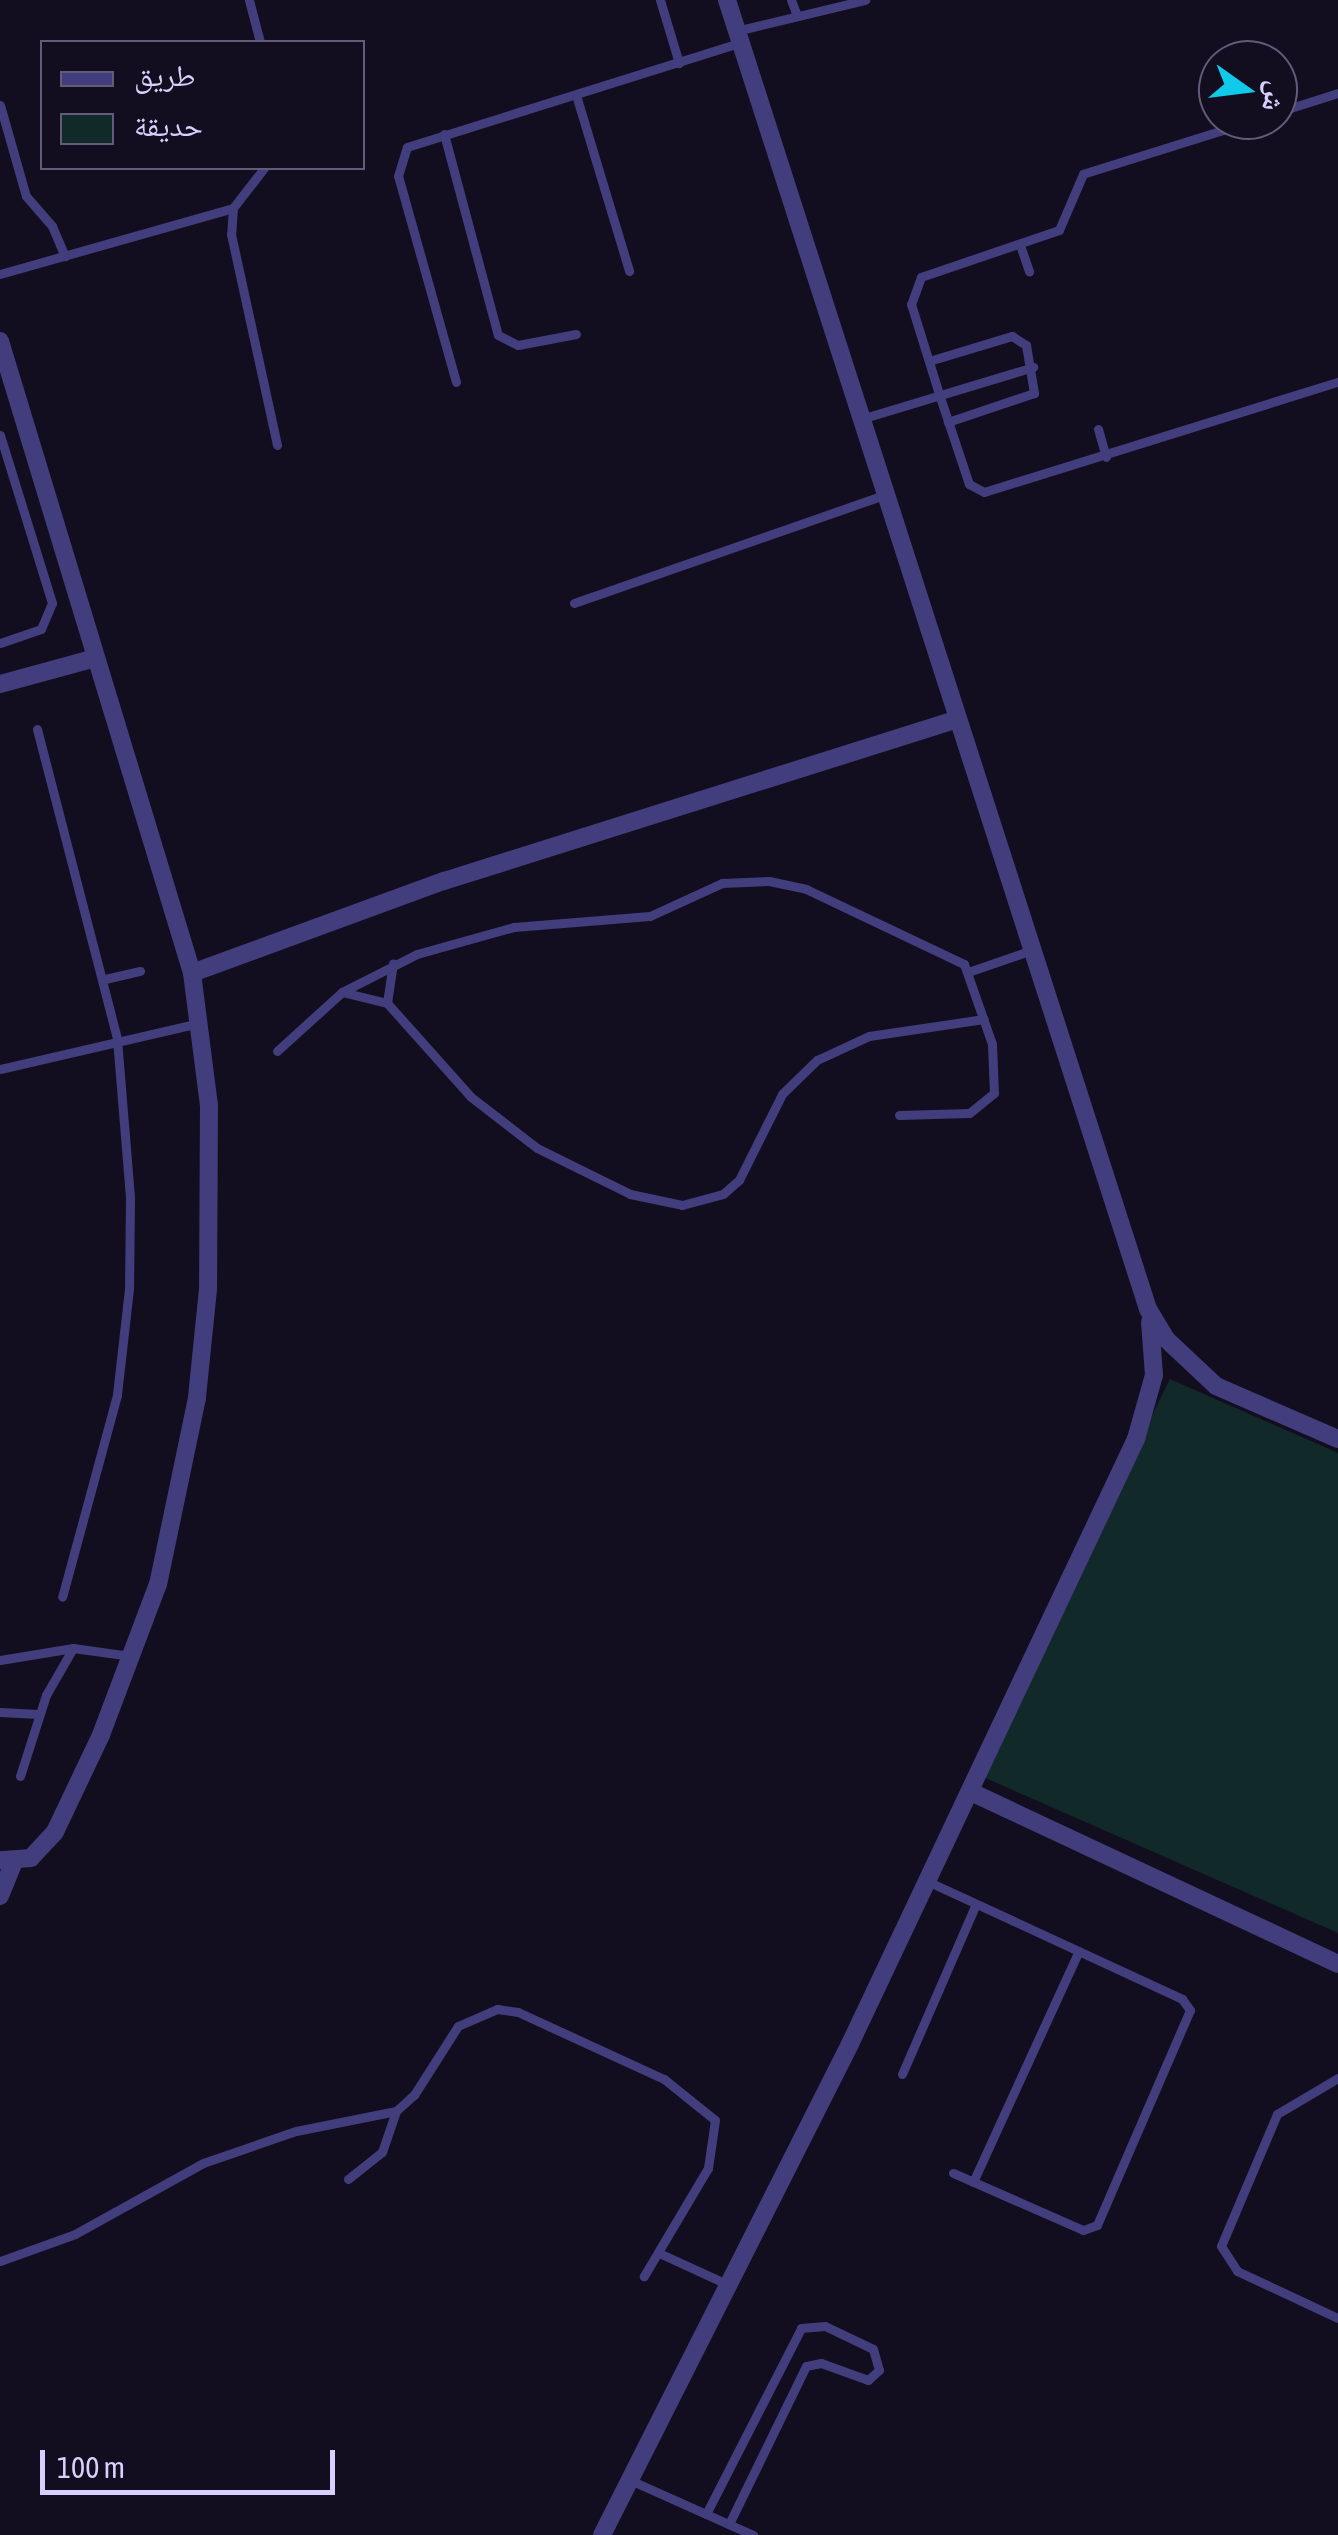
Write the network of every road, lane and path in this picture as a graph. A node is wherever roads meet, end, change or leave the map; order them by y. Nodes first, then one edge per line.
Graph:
1 (249, 0) edge
2 (660, 0) edge
3 (726, 0) edge
4 (791, 0) edge
5 (864, 0) edge
6 (797, 16) junction
7 (738, 37) junction
8 (259, 40) edge
9 (680, 64) junction
10 (1338, 93) edge
11 (576, 95) junction
12 (0, 105) edge
13 (1298, 106) edge
14 (444, 134) junction
15 (1198, 138) edge
16 (262, 170) edge
17 (233, 208) junction
18 (1020, 245) junction
19 (65, 256) junction
20 (629, 271) dead end
21 (1028, 272) dead end
22 (0, 274) edge
23 (576, 334) dead end
24 (0, 341) edge
25 (928, 361) junction
26 (1032, 366) junction
27 (456, 382) dead end
28 (1338, 382) edge
29 (939, 394) junction
30 (861, 419) junction
31 (948, 422) junction
32 (1098, 429) dead end
33 (0, 434) edge
34 (277, 445) dead end
35 (1106, 457) junction
36 (886, 495) junction
37 (574, 603) dead end
38 (0, 643) edge
39 (96, 658) junction
40 (0, 684) edge
41 (958, 719) junction
42 (36, 729) dead end
43 (1034, 949) junction
44 (393, 964) junction
45 (140, 971) dead end
46 (968, 972) junction
47 (192, 973) junction
48 (105, 979) junction
49 (342, 992) junction
50 (387, 1003) junction
51 (984, 1020) junction
52 (202, 1023) junction
53 (117, 1039) junction
54 (277, 1051) dead end
55 (0, 1070) edge
56 (900, 1116) dead end
57 (1148, 1309) junction
58 (1338, 1440) edge
59 (62, 1597) dead end
60 (73, 1648) junction
61 (134, 1656) junction
62 (0, 1660) edge
63 (0, 1712) edge
64 (38, 1714) junction
65 (20, 1776) dead end
66 (971, 1792) junction
67 (6, 1862) edge
68 (928, 1881) junction
69 (0, 1896) edge
70 (976, 1904) junction
71 (1079, 1951) junction
72 (1338, 1964) edge
73 (902, 2074) dead end
74 (1338, 2078) edge
75 (396, 2110) junction
76 (954, 2173) dead end
77 (348, 2179) dead end
78 (973, 2182) junction
79 (659, 2253) junction
80 (0, 2261) edge
81 (644, 2276) dead end
82 (729, 2285) junction
83 (1338, 2318) edge
84 (630, 2480) junction
85 (706, 2514) junction
86 (729, 2524) junction
87 (602, 2535) edge
88 (753, 2535) edge

1 - 8 lane
2 - 9 lane
3 - 7 street
4 - 6 lane
5 - 6 lane
6 - 7 lane
7 - 9 lane
7 - 30 street
9 - 11 lane
10 - 13 lane
11 - 14 lane
11 - 20 lane
12 - 19 lane
14 - 23 lane
14 - 27 lane
15 - 18 lane
16 - 17 lane
17 - 19 lane
17 - 34 lane
18 - 21 lane
18 - 25 lane
19 - 22 lane
24 - 39 street
25 - 26 lane
25 - 29 lane
26 - 29 lane
26 - 31 lane
28 - 35 lane
29 - 30 lane
29 - 31 lane
30 - 36 street
31 - 35 lane
32 - 35 lane
33 - 38 lane
36 - 37 lane
36 - 41 street
39 - 40 street
39 - 47 street
41 - 43 street
41 - 47 street
42 - 48 lane
43 - 46 lane
43 - 57 street
44 - 46 lane
44 - 49 lane
44 - 50 lane
45 - 48 lane
46 - 51 lane
47 - 52 street
48 - 53 lane
49 - 50 lane
49 - 54 lane
50 - 51 lane
51 - 56 lane
52 - 53 lane
52 - 61 street
53 - 55 lane
53 - 59 lane
57 - 58 street
57 - 66 street
60 - 61 lane
60 - 62 lane
60 - 64 lane
61 - 67 street
63 - 64 lane
64 - 65 lane
66 - 68 street
66 - 72 street
67 - 69 street
68 - 70 lane
68 - 82 street
70 - 71 lane
70 - 73 lane
71 - 78 lane
71 - 78 lane
74 - 83 lane
75 - 77 lane
75 - 79 lane
75 - 80 lane
76 - 78 lane
79 - 81 lane
79 - 82 lane
82 - 84 street
84 - 85 lane
84 - 87 street
85 - 86 lane
85 - 86 lane
86 - 88 lane

